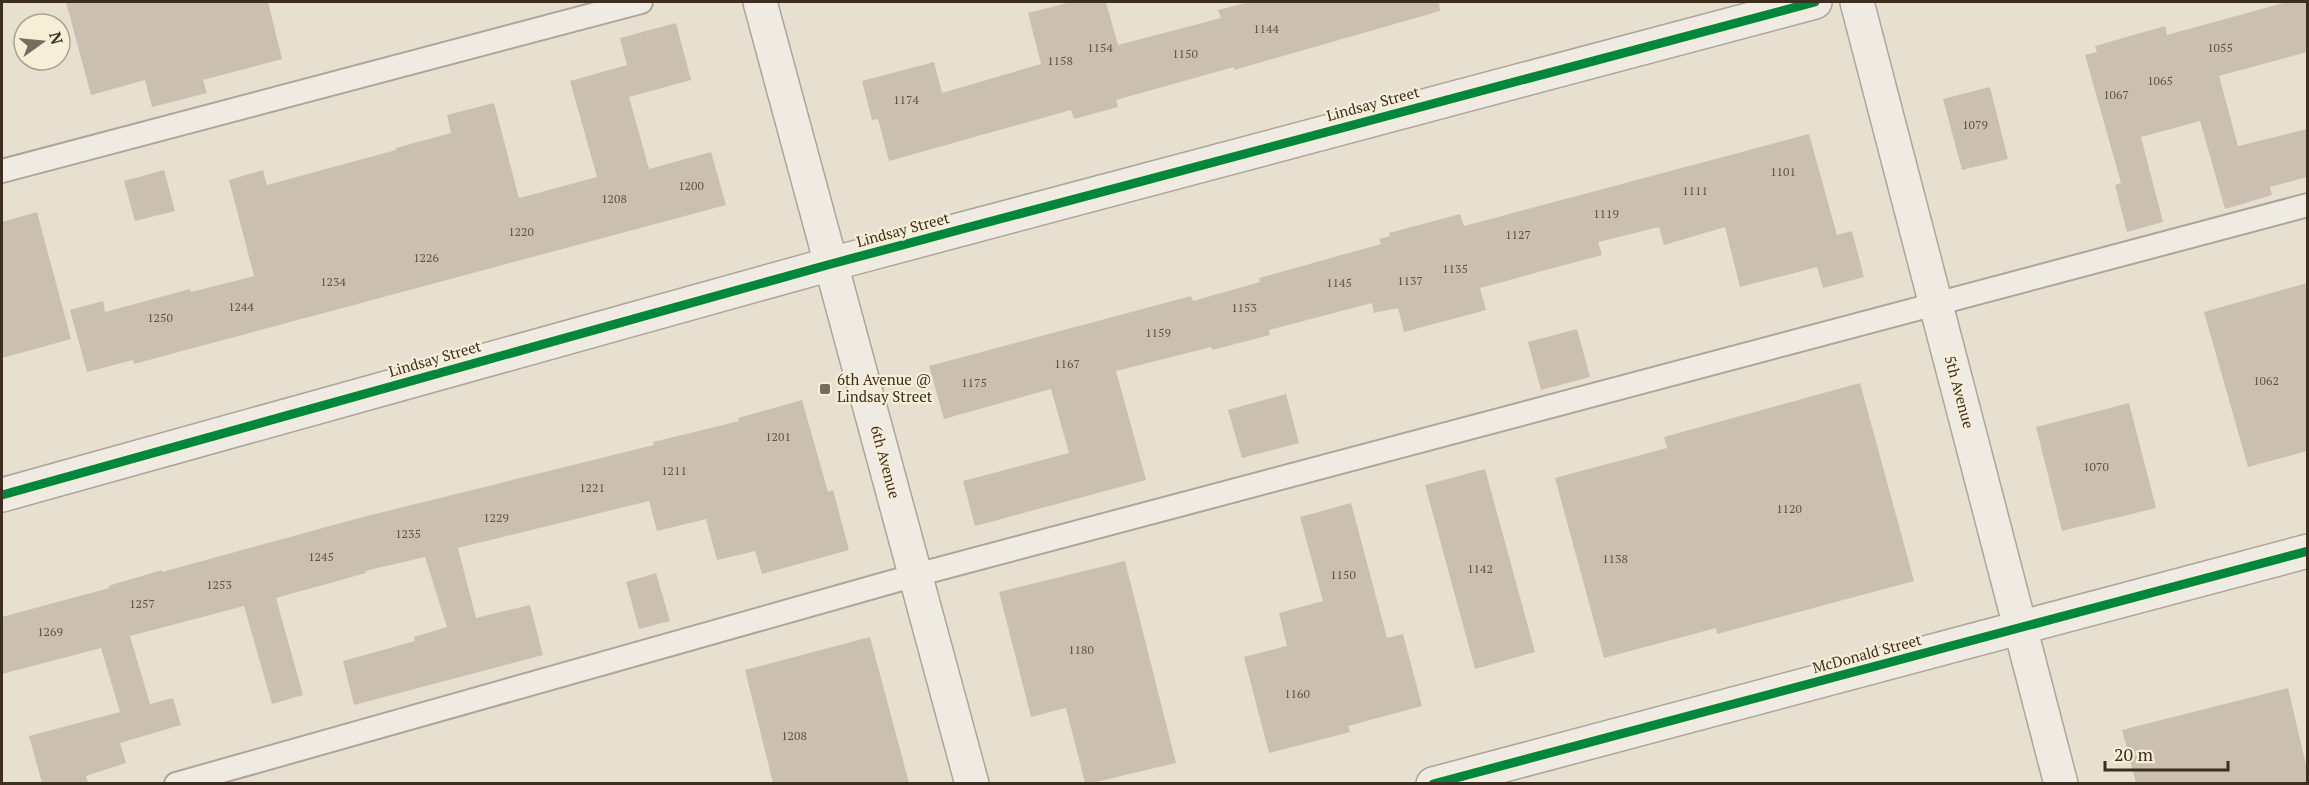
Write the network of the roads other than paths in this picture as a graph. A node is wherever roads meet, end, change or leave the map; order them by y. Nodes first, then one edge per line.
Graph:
1 (641, 2) edge
2 (760, 2) edge
3 (1815, 2) edge
4 (1857, 2) edge
5 (2, 171) edge
6 (2307, 205) edge
7 (831, 264) junction
8 (1937, 305) junction
9 (2, 495) edge
10 (2307, 551) edge
11 (916, 574) junction
12 (2021, 629) junction
13 (176, 783) edge
14 (972, 783) edge
15 (1433, 783) edge
16 (2061, 783) edge

1 - 5 lane
2 - 7 street, 6th Avenue
3 - 7 street, Lindsay Street
4 - 8 street, 5th Avenue
6 - 8 lane
7 - 9 street, Lindsay Street
7 - 11 street, 6th Avenue
8 - 11 lane
8 - 12 street, 5th Avenue
10 - 12 street, McDonald Street
11 - 13 lane
11 - 14 street, 6th Avenue
12 - 15 street, McDonald Street
12 - 16 street, 5th Avenue

